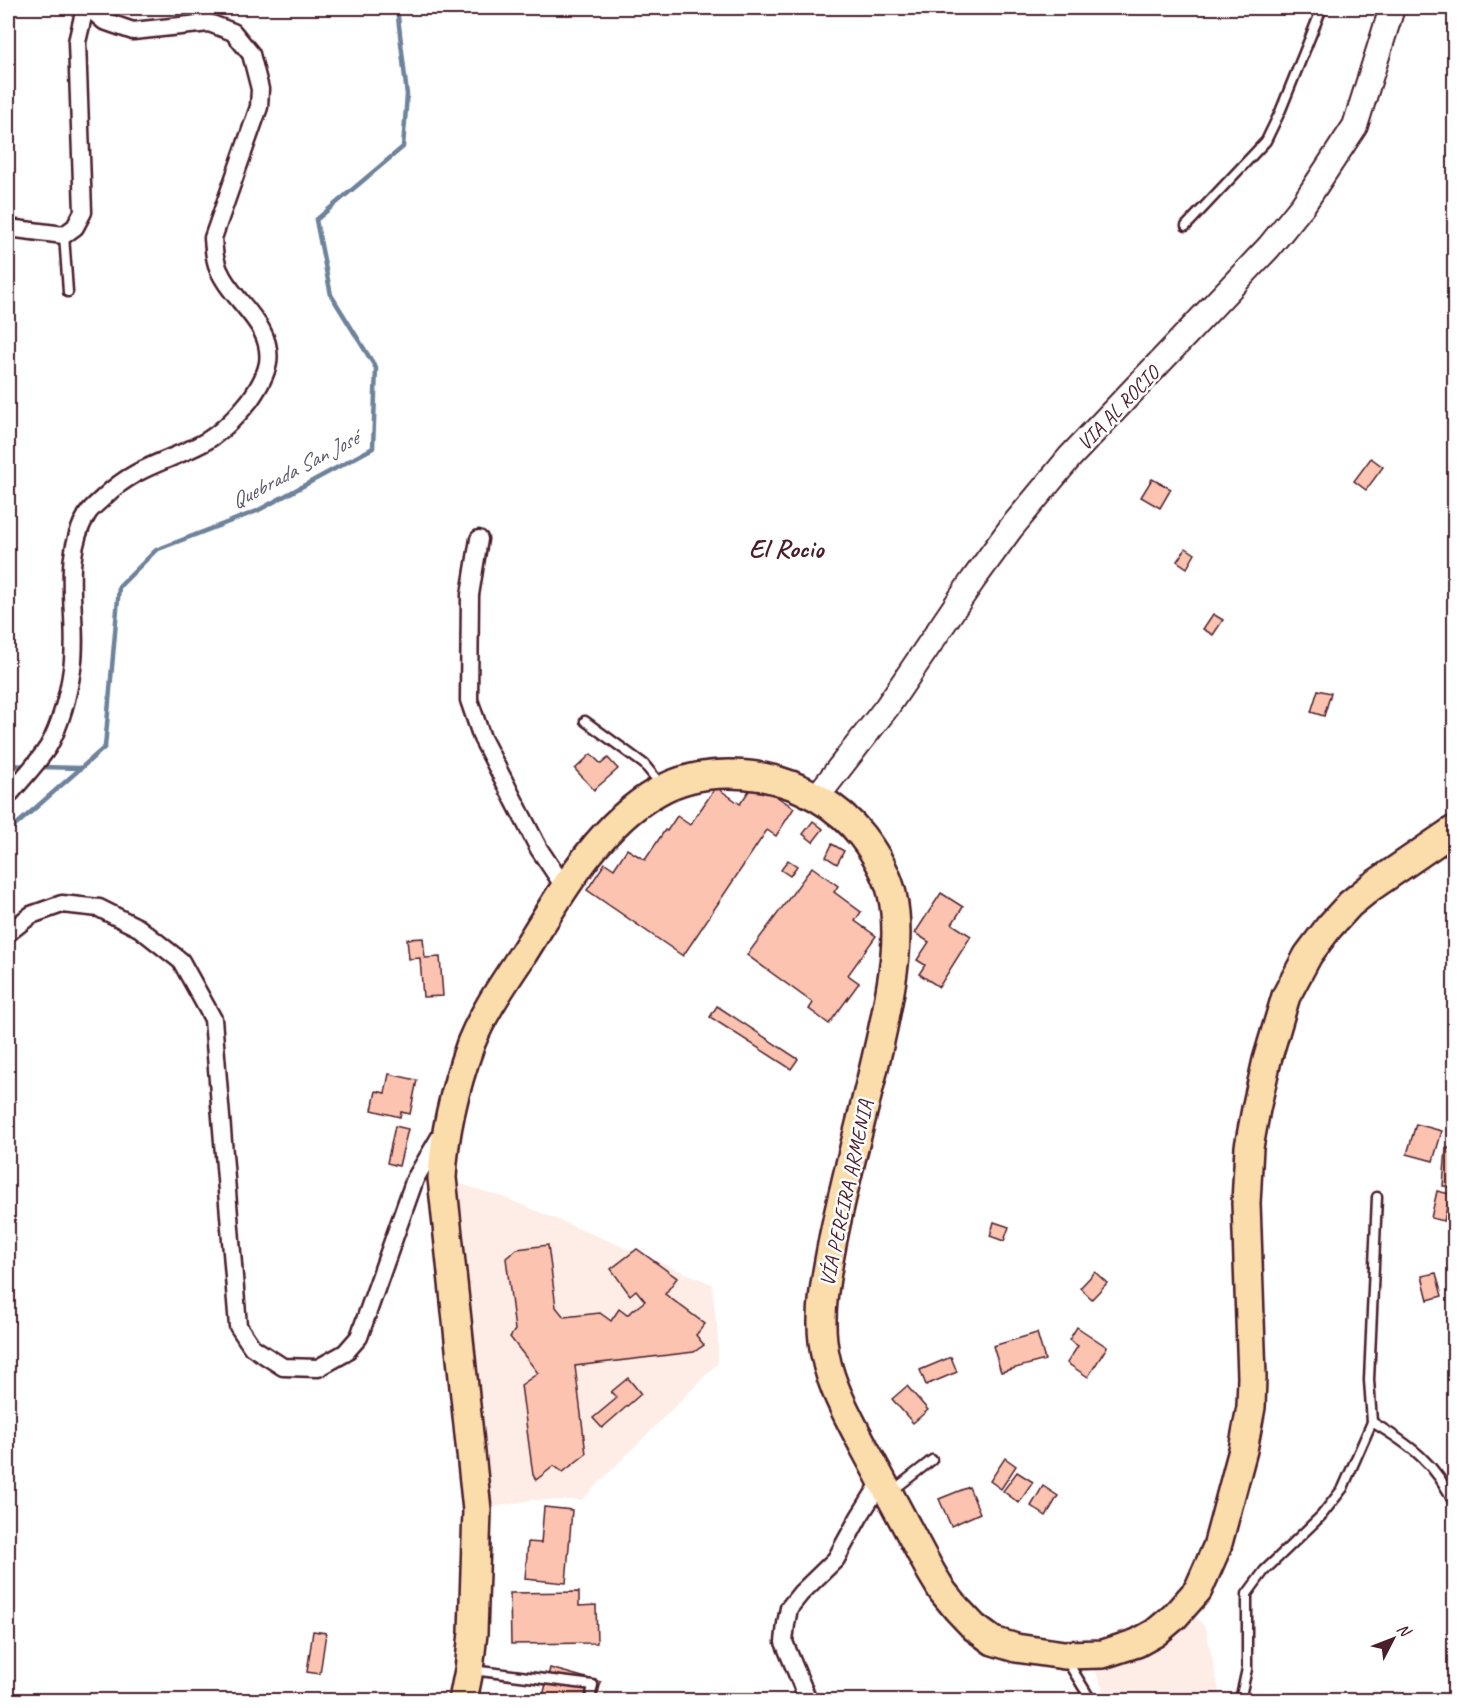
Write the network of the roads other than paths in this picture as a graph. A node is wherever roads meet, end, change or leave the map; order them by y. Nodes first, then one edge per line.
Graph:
1 (87, 8) edge
2 (1322, 8) edge
3 (1392, 8) edge
4 (1186, 226) dead end
5 (8, 228) edge
6 (64, 234) junction
7 (68, 292) dead end
8 (479, 539) dead end
9 (585, 721) dead end
10 (664, 789) junction
11 (8, 796) edge
12 (816, 798) junction
13 (1455, 830) edge
14 (565, 888) junction
15 (8, 933) edge
16 (447, 1125) junction
17 (1377, 1197) dead end
18 (1372, 1422) junction
19 (932, 1460) dead end
20 (885, 1488) junction
21 (1455, 1504) edge
22 (1064, 1655) junction
23 (469, 1670) junction
24 (463, 1701) edge
25 (590, 1701) edge
26 (808, 1701) edge
27 (1091, 1701) edge
28 (1240, 1701) edge

1 - 6 street
1 - 11 street
2 - 4 lane
3 - 12 main road, VIA AL ROCIO
5 - 6 street
6 - 7 lane
8 - 14 street
9 - 10 lane
10 - 12 main road, VÍA PEREIRA ARMENIA
10 - 14 main road, VÍA PEREIRA ARMENIA
12 - 20 main road, VÍA PEREIRA ARMENIA
13 - 22 main road, VÍA PEREIRA ARMENIA
14 - 16 main road, VÍA PEREIRA ARMENIA
15 - 16 street
16 - 23 main road, VÍA PEREIRA ARMENIA
17 - 18 lane
18 - 21 lane
18 - 28 lane
19 - 20 lane
20 - 22 main road, VÍA PEREIRA ARMENIA
20 - 26 street
22 - 27 lane
23 - 24 main road, VÍA PEREIRA ARMENIA
23 - 25 lane

